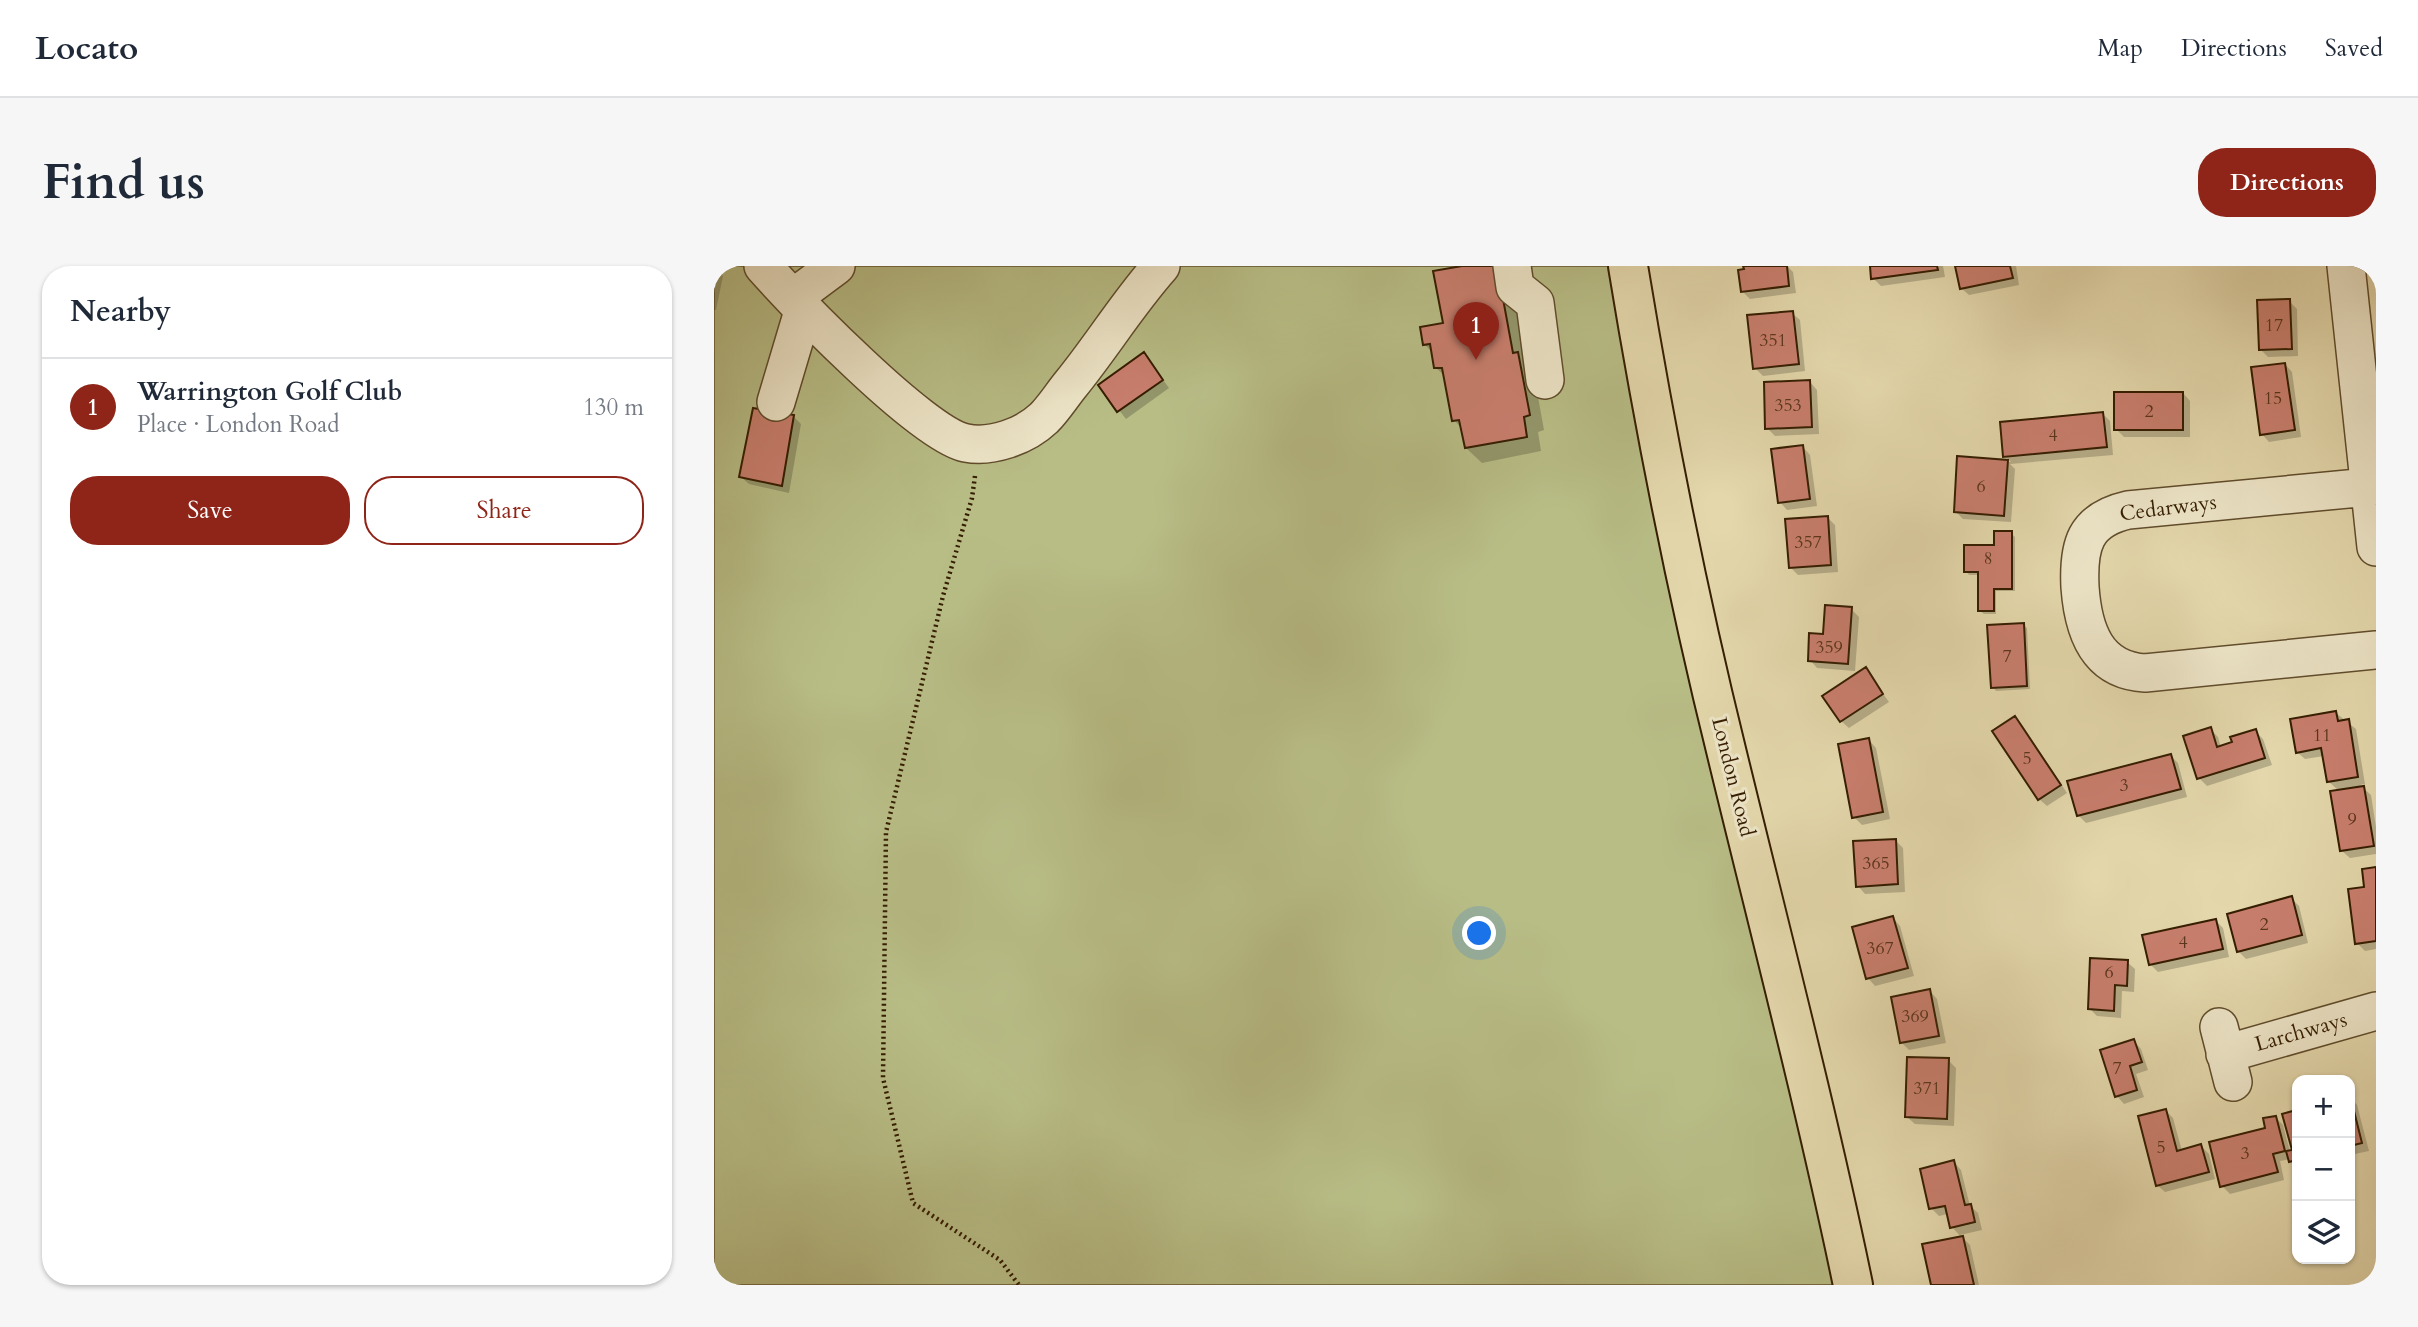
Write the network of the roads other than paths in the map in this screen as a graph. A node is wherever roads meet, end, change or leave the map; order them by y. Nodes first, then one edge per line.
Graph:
1 (763, 266) edge
2 (836, 266) edge
3 (1161, 266) edge
4 (1512, 266) edge
5 (1628, 266) edge
6 (2346, 266) edge
7 (798, 303) junction
8 (1545, 380) dead end
9 (776, 402) dead end
10 (2369, 488) junction
11 (2376, 547) edge
12 (2376, 650) edge
13 (2376, 1011) edge
14 (2226, 1054) dead end
15 (1853, 1285) edge

1 - 7 street
2 - 7 street
3 - 7 street
4 - 8 street
5 - 15 highway, London Road
6 - 10 street
7 - 9 street
10 - 11 street
10 - 12 street, Cedarways
13 - 14 street, Larchways

